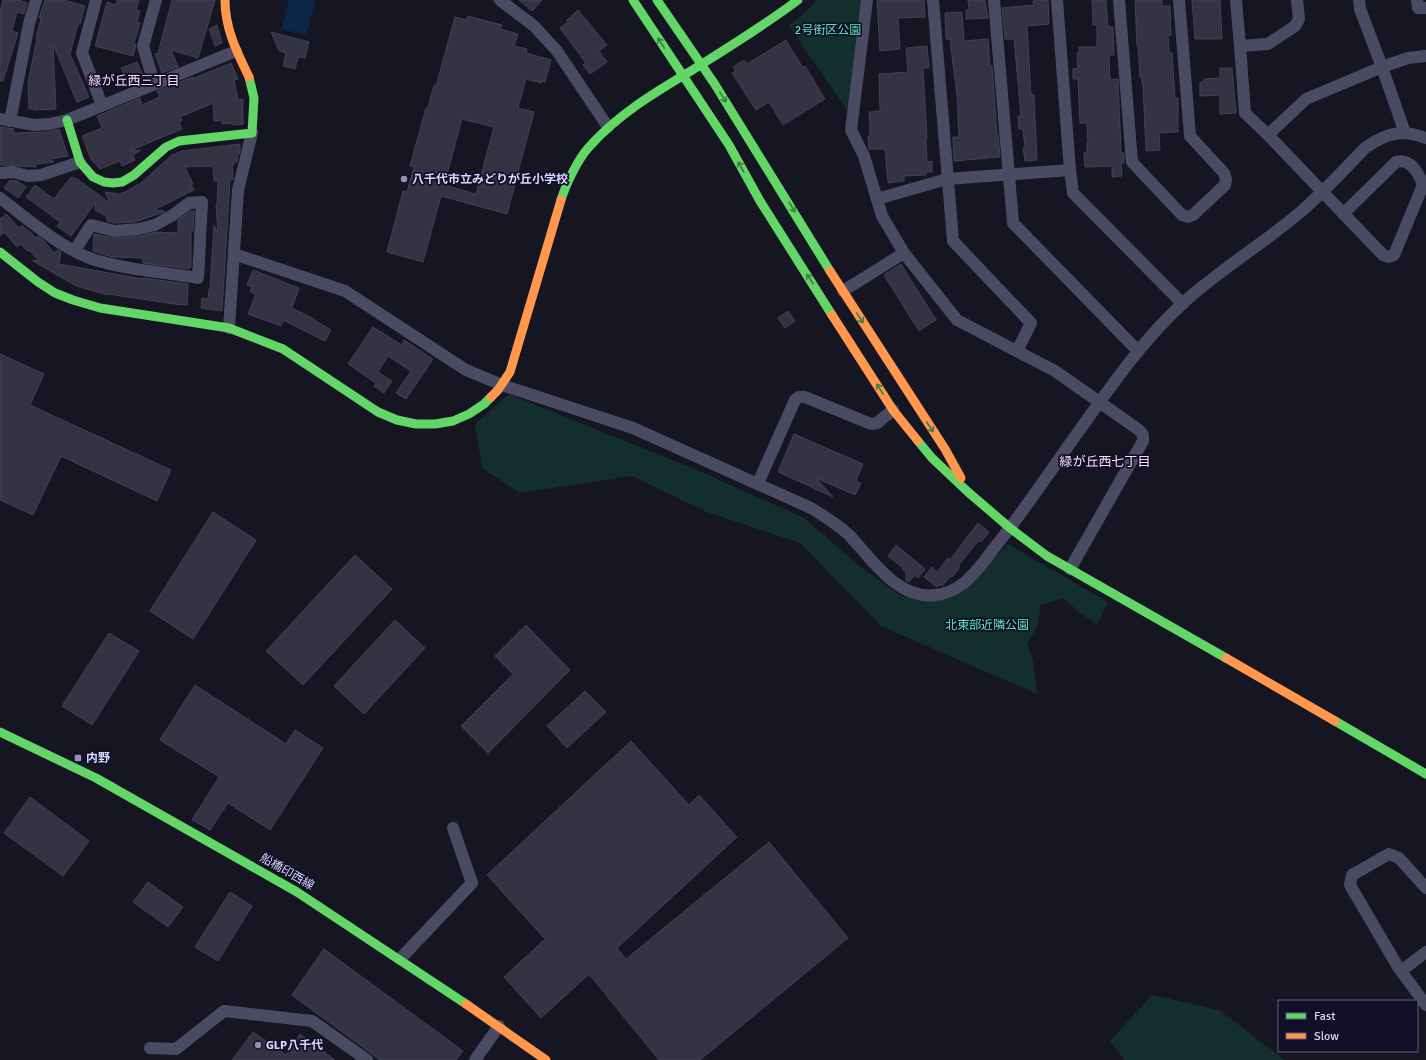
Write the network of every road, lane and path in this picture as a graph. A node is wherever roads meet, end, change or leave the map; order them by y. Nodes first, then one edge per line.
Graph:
1 (36, 0) edge
2 (96, 0) edge
3 (156, 0) edge
4 (225, 0) edge
5 (500, 0) edge
6 (633, 0) edge
7 (657, 0) edge
8 (798, 0) edge
9 (867, 0) edge
10 (933, 0) edge
11 (994, 0) edge
12 (1057, 0) edge
13 (1119, 0) edge
14 (1178, 0) edge
15 (1236, 0) edge
16 (1298, 0) edge
17 (1359, 0) edge
18 (1417, 0) edge
19 (1426, 8) edge
20 (1240, 46) junction
21 (236, 51) junction
22 (1426, 56) edge
23 (701, 64) junction
24 (1382, 67) junction
25 (683, 76) junction
26 (154, 84) junction
27 (102, 105) junction
28 (5, 120) edge
29 (67, 120) junction
30 (608, 127) junction
31 (252, 133) junction
32 (1405, 133) junction
33 (1268, 135) junction
34 (1426, 138) edge
35 (80, 162) junction
36 (1070, 170) junction
37 (0, 173) edge
38 (1008, 174) junction
39 (947, 179) junction
40 (1322, 192) junction
41 (0, 198) edge
42 (877, 200) junction
43 (1343, 214) junction
44 (74, 250) junction
45 (0, 252) edge
46 (904, 253) junction
47 (234, 254) junction
48 (843, 291) junction
49 (1183, 304) junction
50 (229, 328) junction
51 (1017, 351) junction
52 (1138, 351) junction
53 (502, 385) junction
54 (1100, 402) junction
55 (893, 410) junction
56 (758, 483) junction
57 (968, 492) junction
58 (1010, 528) junction
59 (1070, 569) junction
60 (0, 732) edge
61 (1426, 774) edge
62 (453, 828) dead end
63 (1426, 888) edge
64 (1426, 952) edge
65 (400, 959) junction
66 (1401, 970) junction
67 (1426, 1005) edge
68 (499, 1026) junction
69 (150, 1048) dead end
70 (367, 1060) edge
71 (475, 1060) edge
72 (546, 1060) edge

1 - 28 street
2 - 27 street
3 - 26 street
4 - 21 street
5 - 30 street
25 -> 6 street
7 - 23 street
8 - 23 street
9 - 42 street
10 - 39 street
11 - 38 street
12 - 36 street
13 - 14 street
15 - 20 street
16 - 20 street
17 - 24 street
18 - 19 street
20 - 33 street
21 - 26 street
21 - 31 street
22 - 24 street
23 - 25 street
23 -> 48 street
24 - 32 street
24 - 33 street
25 - 30 street
55 -> 25 street
26 - 27 street
27 - 29 street
28 - 29 street
29 - 35 street
30 - 53 street
31 - 35 street
31 - 47 street
32 - 34 street
32 - 40 street
33 - 40 street
35 - 37 street
36 - 38 street
36 - 49 street
38 - 39 street
38 - 52 street
39 - 42 street
39 - 51 street
40 - 43 street
40 - 49 street
41 - 44 street
42 - 46 street
43 - 43 street
44 - 44 street
45 - 50 street
46 - 48 street
46 - 51 street
47 - 50 street
47 - 53 street
48 -> 57 street
49 - 52 street
50 - 53 street
51 - 54 street
52 - 54 street
53 - 56 street
54 - 58 street
54 - 59 street
55 - 56 street
55 - 57 street
56 - 58 street
57 - 58 street
58 - 59 street
59 - 61 street
60 - 65 street, 船橋印西線
62 - 65 street
63 - 66 street
64 - 66 street
65 - 68 street, 船橋印西線
66 - 67 street
68 - 71 street
68 - 72 street, 船橋印西線
69 - 70 street

